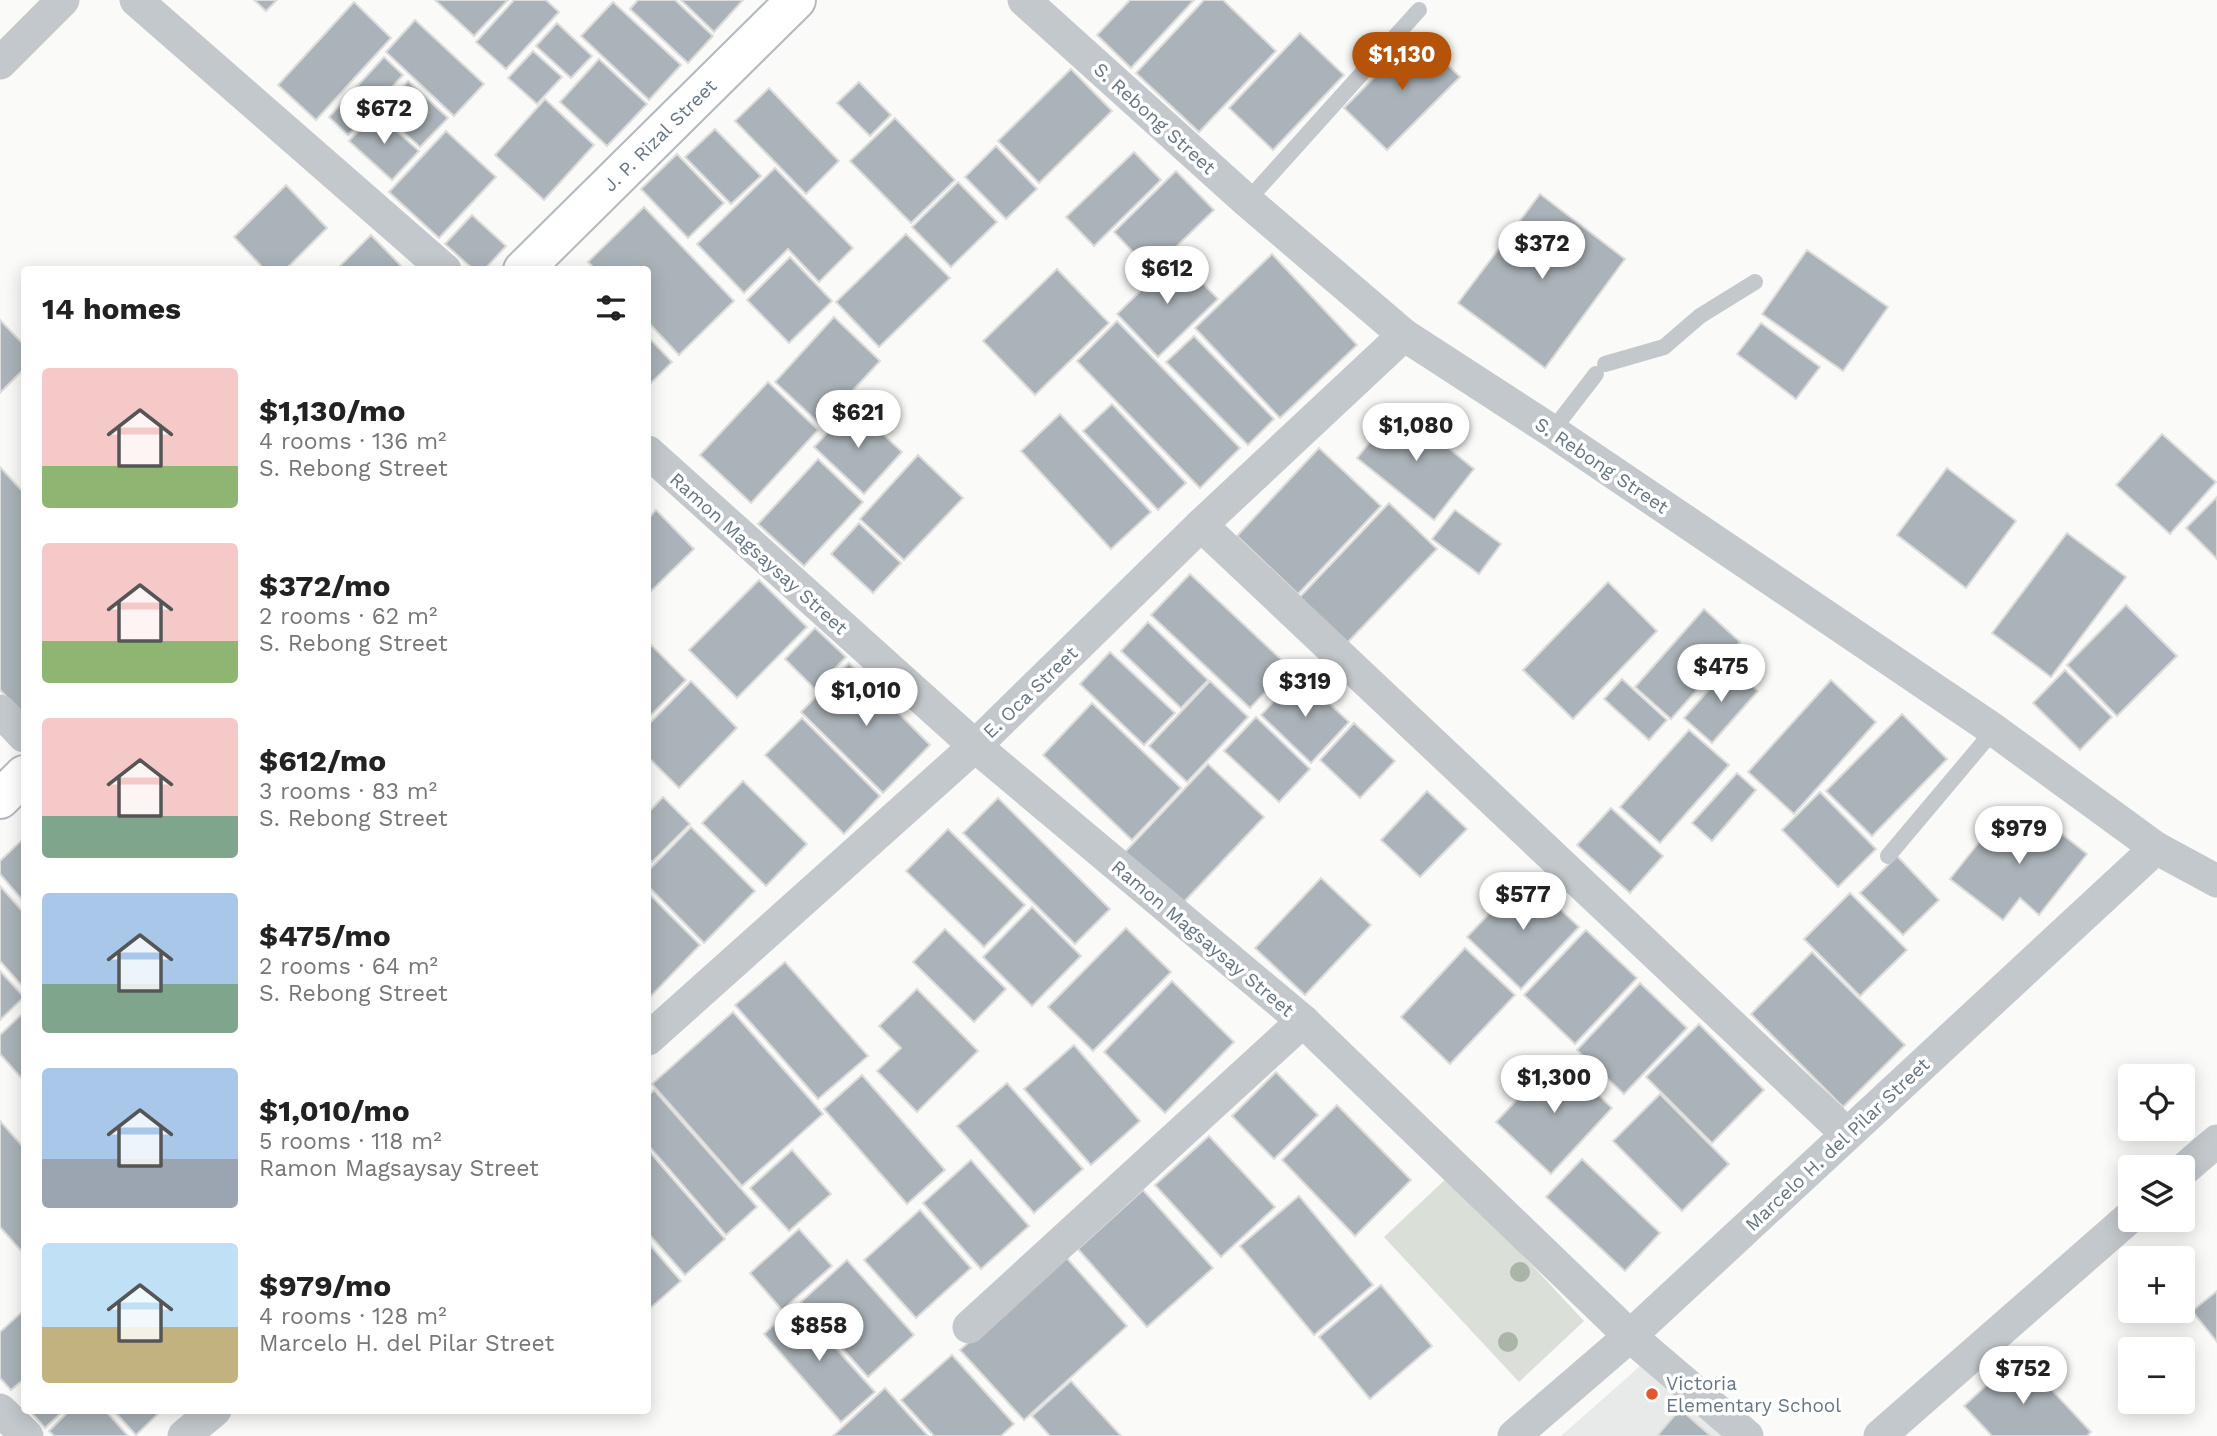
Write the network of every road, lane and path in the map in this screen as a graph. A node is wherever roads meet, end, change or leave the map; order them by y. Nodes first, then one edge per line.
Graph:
1 (63, 0) edge
2 (136, 0) edge
3 (796, 0) edge
4 (1024, 0) edge
5 (1419, 10) dead end
6 (0, 64) edge
7 (1247, 201) junction
8 (440, 266) edge
9 (527, 266) edge
10 (1755, 282) dead end
11 (1404, 335) junction
12 (1552, 430) junction
13 (651, 455) edge
14 (1201, 526) junction
15 (0, 711) edge
16 (1994, 730) junction
17 (21, 733) edge
18 (975, 746) junction
19 (21, 778) edge
20 (0, 799) edge
21 (2156, 848) junction
22 (1888, 856) dead end
23 (2217, 881) edge
24 (1303, 1021) junction
25 (651, 1036) edge
26 (1847, 1134) junction
27 (2217, 1141) edge
28 (2195, 1160) edge
29 (2118, 1228) edge
30 (969, 1327) dead end
31 (1630, 1336) junction
32 (0, 1410) edge
33 (210, 1414) edge
34 (27, 1436) edge
35 (184, 1436) edge
36 (1514, 1436) edge
37 (1747, 1436) edge
38 (1880, 1436) edge

1 - 6 street
2 - 8 street
3 - 9 street, J. P. Rizal Street
4 - 7 street, S. Rebong Street
5 - 7 lane
7 - 11 street, S. Rebong Street
10 - 12 lane
11 - 12 street, S. Rebong Street
11 - 14 street, E. Oca Street
12 - 16 street, S. Rebong Street
13 - 18 street, Ramon Magsaysay Street
14 - 18 street, E. Oca Street
14 - 26 street
15 - 17 street
16 - 21 street, S. Rebong Street
16 - 22 lane
18 - 24 street, Ramon Magsaysay Street
18 - 25 street, E. Oca Street
19 - 20 street
21 - 23 street, S. Rebong Street
21 - 26 street, Marcelo H. del Pilar Street
24 - 30 street
24 - 31 street, Ramon Magsaysay Street
26 - 31 street, Marcelo H. del Pilar Street
27 - 28 street
29 - 38 street
31 - 36 street, Marcelo H. del Pilar Street
31 - 37 street, Ramon Magsaysay Street
32 - 34 street
33 - 35 street

